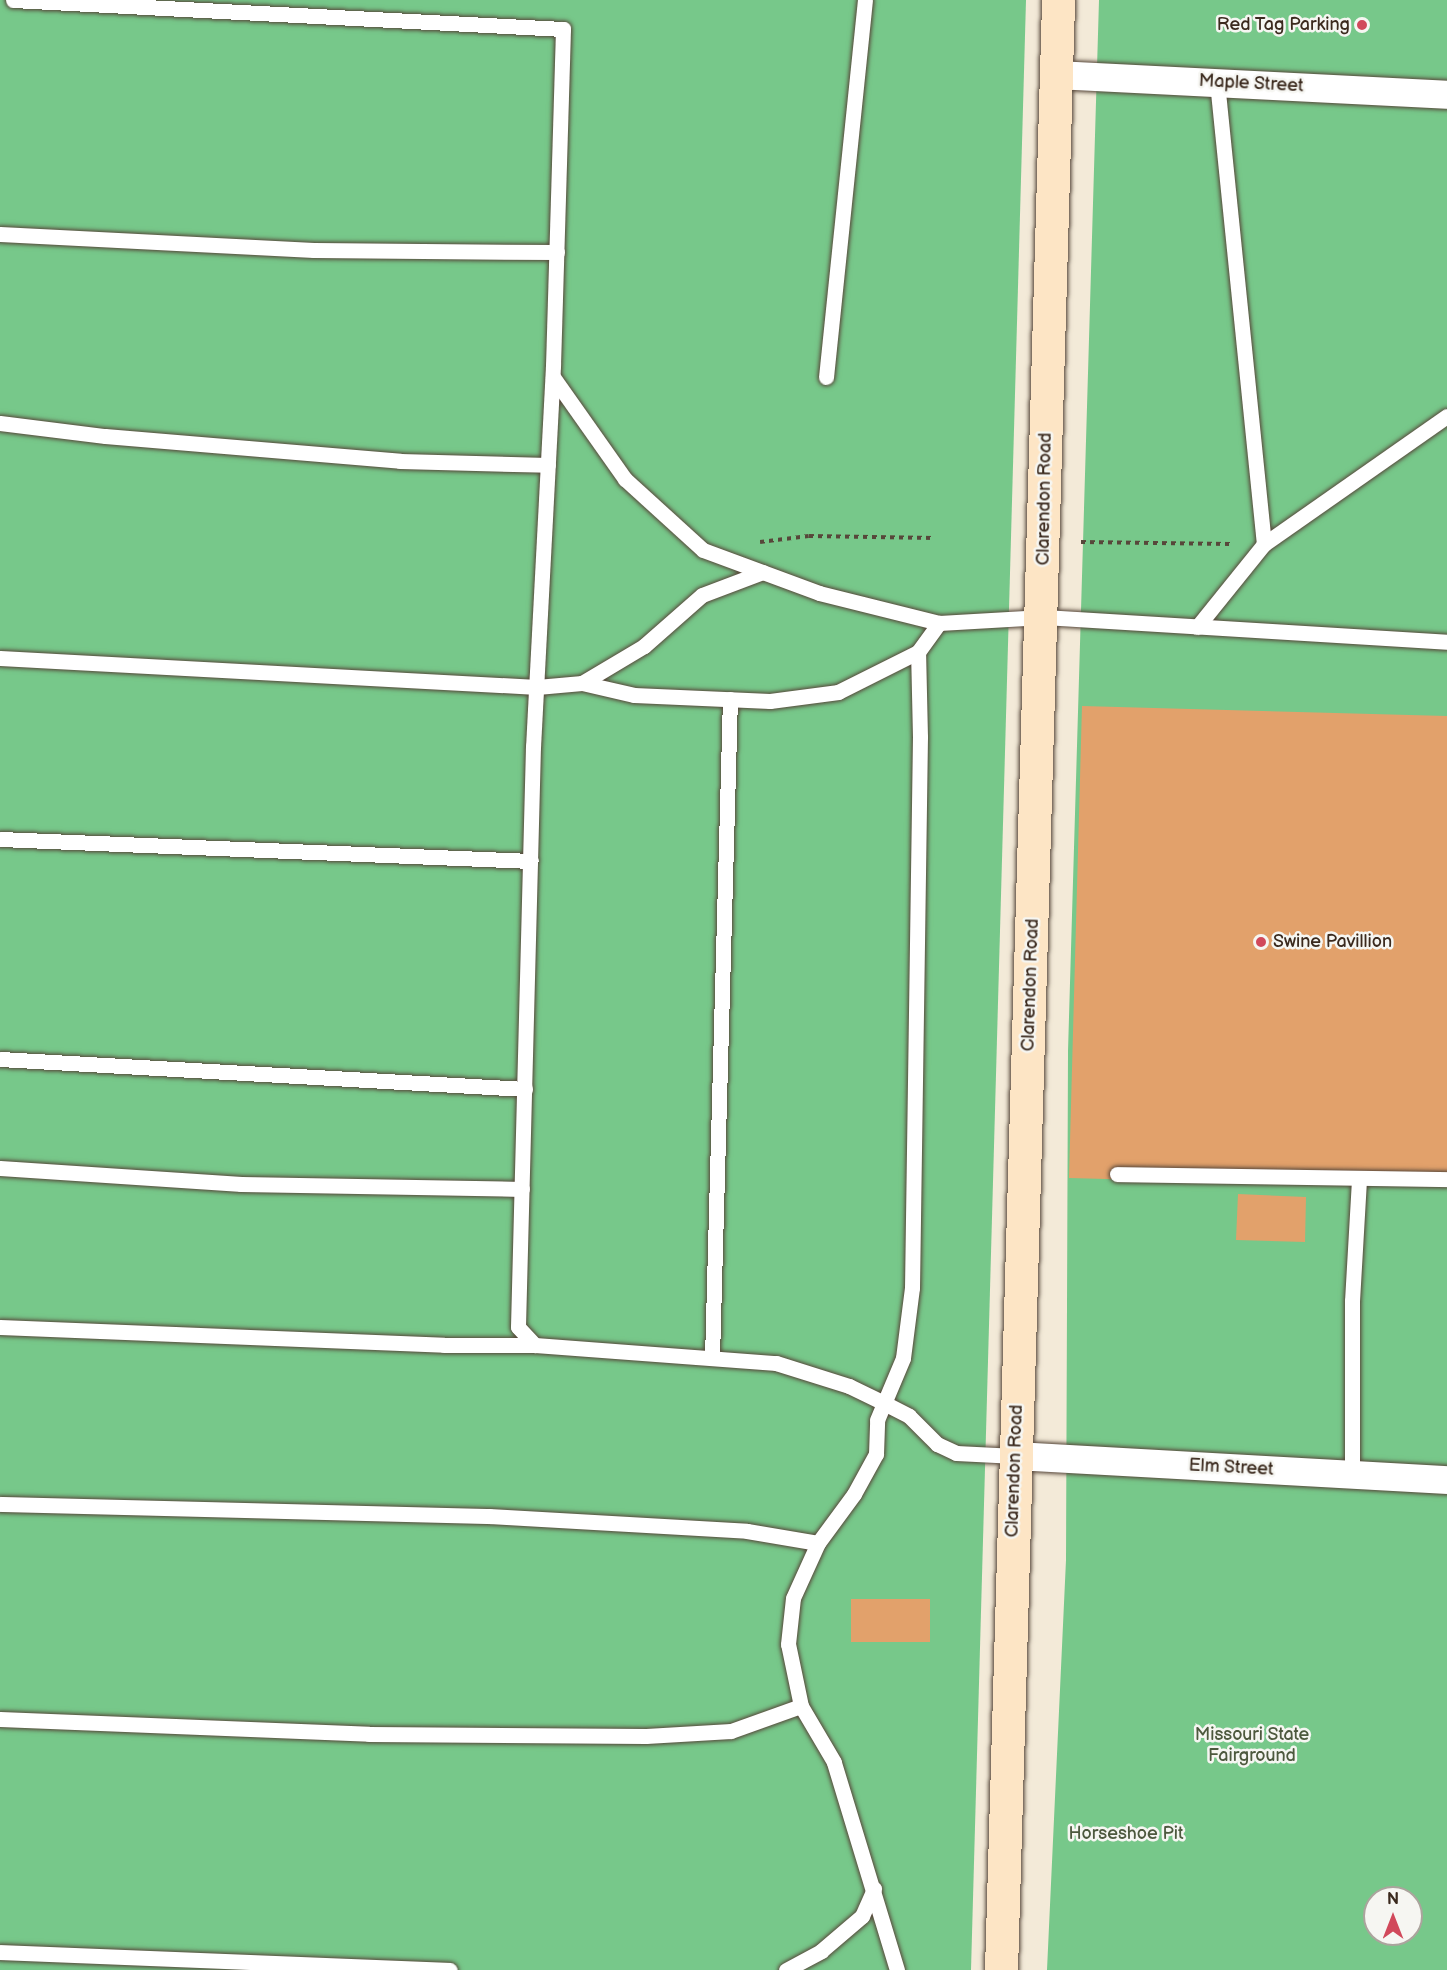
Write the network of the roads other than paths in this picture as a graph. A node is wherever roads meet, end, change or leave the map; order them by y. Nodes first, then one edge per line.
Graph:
1 (13, 0) edge
2 (865, 0) edge
3 (1058, 0) edge
4 (1055, 75) junction
5 (1217, 82) junction
6 (1447, 95) edge
7 (0, 234) edge
8 (556, 252) junction
9 (553, 377) junction
10 (826, 377) dead end
11 (1447, 416) edge
12 (0, 423) edge
13 (548, 465) junction
14 (1264, 544) junction
15 (763, 572) junction
16 (1043, 617) junction
17 (939, 623) junction
18 (1197, 627) junction
19 (1447, 642) edge
20 (918, 652) junction
21 (0, 658) edge
22 (582, 683) junction
23 (537, 687) junction
24 (730, 699) junction
25 (0, 839) edge
26 (531, 861) junction
27 (0, 1059) edge
28 (525, 1089) junction
29 (0, 1168) edge
30 (1117, 1174) dead end
31 (1359, 1178) junction
32 (1447, 1179) edge
33 (522, 1189) junction
34 (0, 1327) edge
35 (535, 1345) junction
36 (711, 1358) junction
37 (884, 1403) junction
38 (1016, 1456) junction
39 (1352, 1475) junction
40 (1447, 1480) edge
41 (0, 1504) edge
42 (818, 1543) junction
43 (801, 1706) junction
44 (0, 1719) edge
45 (874, 1889) junction
46 (0, 1952) edge
47 (450, 1970) edge
48 (786, 1970) edge
49 (897, 1970) edge
50 (1001, 1970) edge

1 - 8 lane
2 - 10 lane
3 - 4 street, Clarendon Road
4 - 5 street, Maple Street
4 - 16 street, Clarendon Road
5 - 6 street, Maple Street
5 - 14 lane
7 - 8 lane
8 - 9 lane
9 - 13 lane
9 - 15 lane
11 - 14 lane
12 - 13 lane
13 - 23 lane
14 - 18 lane
15 - 17 lane
15 - 22 lane
16 - 17 lane
16 - 18 lane
16 - 38 street, Clarendon Road
17 - 20 lane
18 - 19 lane
20 - 24 lane
20 - 37 lane
21 - 23 lane
22 - 23 lane
22 - 24 lane
23 - 26 lane
24 - 36 lane
25 - 26 lane
26 - 28 lane
27 - 28 lane
28 - 33 lane
29 - 33 lane
30 - 31 lane
31 - 32 lane
31 - 39 lane
33 - 35 lane
34 - 35 lane
35 - 36 lane
36 - 37 lane
37 - 38 lane
37 - 42 lane
38 - 39 street, Elm Street
38 - 50 street, Clarendon Road
39 - 40 street, Elm Street
41 - 42 lane
42 - 43 lane
43 - 44 lane
43 - 45 lane
45 - 48 lane
45 - 49 lane
46 - 47 lane

